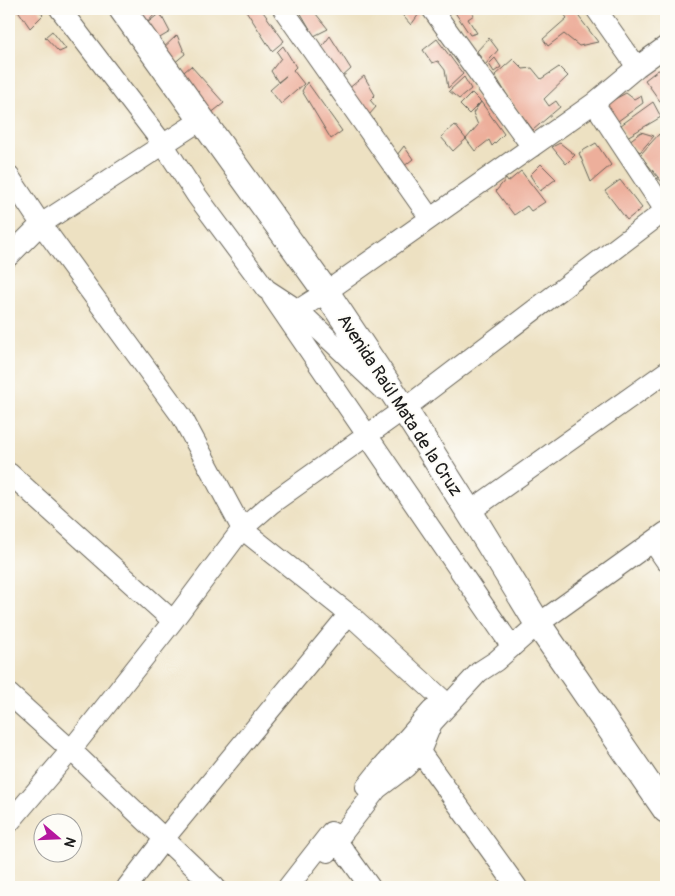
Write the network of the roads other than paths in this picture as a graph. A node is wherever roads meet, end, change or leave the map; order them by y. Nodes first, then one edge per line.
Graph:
1 (60, 9) edge
2 (122, 9) edge
3 (283, 9) edge
4 (432, 9) edge
5 (596, 9) edge
6 (666, 46) edge
7 (637, 67) junction
8 (594, 103) junction
9 (201, 120) junction
10 (163, 144) junction
11 (532, 146) junction
12 (9, 176) edge
13 (666, 211) edge
14 (430, 218) junction
15 (41, 224) junction
16 (9, 256) edge
17 (266, 289) junction
18 (326, 292) junction
19 (298, 310) junction
20 (666, 372) edge
21 (404, 409) junction
22 (367, 436) junction
23 (9, 473) edge
24 (470, 512) junction
25 (242, 528) junction
26 (660, 537) edge
27 (666, 561) edge
28 (350, 614) junction
29 (173, 621) junction
30 (538, 624) junction
31 (512, 647) junction
32 (479, 672) junction
33 (9, 694) edge
34 (442, 699) junction
35 (71, 750) junction
36 (420, 752) junction
37 (666, 810) edge
38 (9, 823) edge
39 (164, 839) junction
40 (127, 887) edge
41 (215, 887) edge
42 (288, 887) edge
43 (370, 887) edge
44 (517, 887) edge

1 - 10 street
2 - 9 street, Avenida Raúl Mata de la Cruz
3 - 14 street
4 - 11 street
5 - 7 street
6 - 7 street
7 - 8 street
8 - 11 street
8 - 13 street
9 - 10 street
9 - 18 street, Avenida Raúl Mata de la Cruz
10 - 15 street
10 - 17 street
11 - 14 street
12 - 15 street
13 - 21 street
14 - 18 street
15 - 16 street
15 - 25 street
17 - 19 street
17 - 22 street
18 - 19 street
18 - 21 street, Avenida Raúl Mata de la Cruz
19 - 21 street
20 - 24 street
21 - 22 street
21 - 24 street, Avenida Raúl Mata de la Cruz
22 - 25 street
22 - 31 street
23 - 29 street
24 - 30 street, Avenida Raúl Mata de la Cruz
25 - 28 street
25 - 29 street
26 - 27 street
26 - 30 street
28 - 34 street
28 - 39 street
29 - 35 street
30 - 31 street
30 - 37 street, Avenida Raúl Mata de la Cruz
31 - 32 street
32 - 34 street
32 - 36 street
33 - 35 street
34 - 42 street
35 - 38 street
35 - 39 street
36 - 43 street
36 - 44 street
39 - 40 street
39 - 41 street

